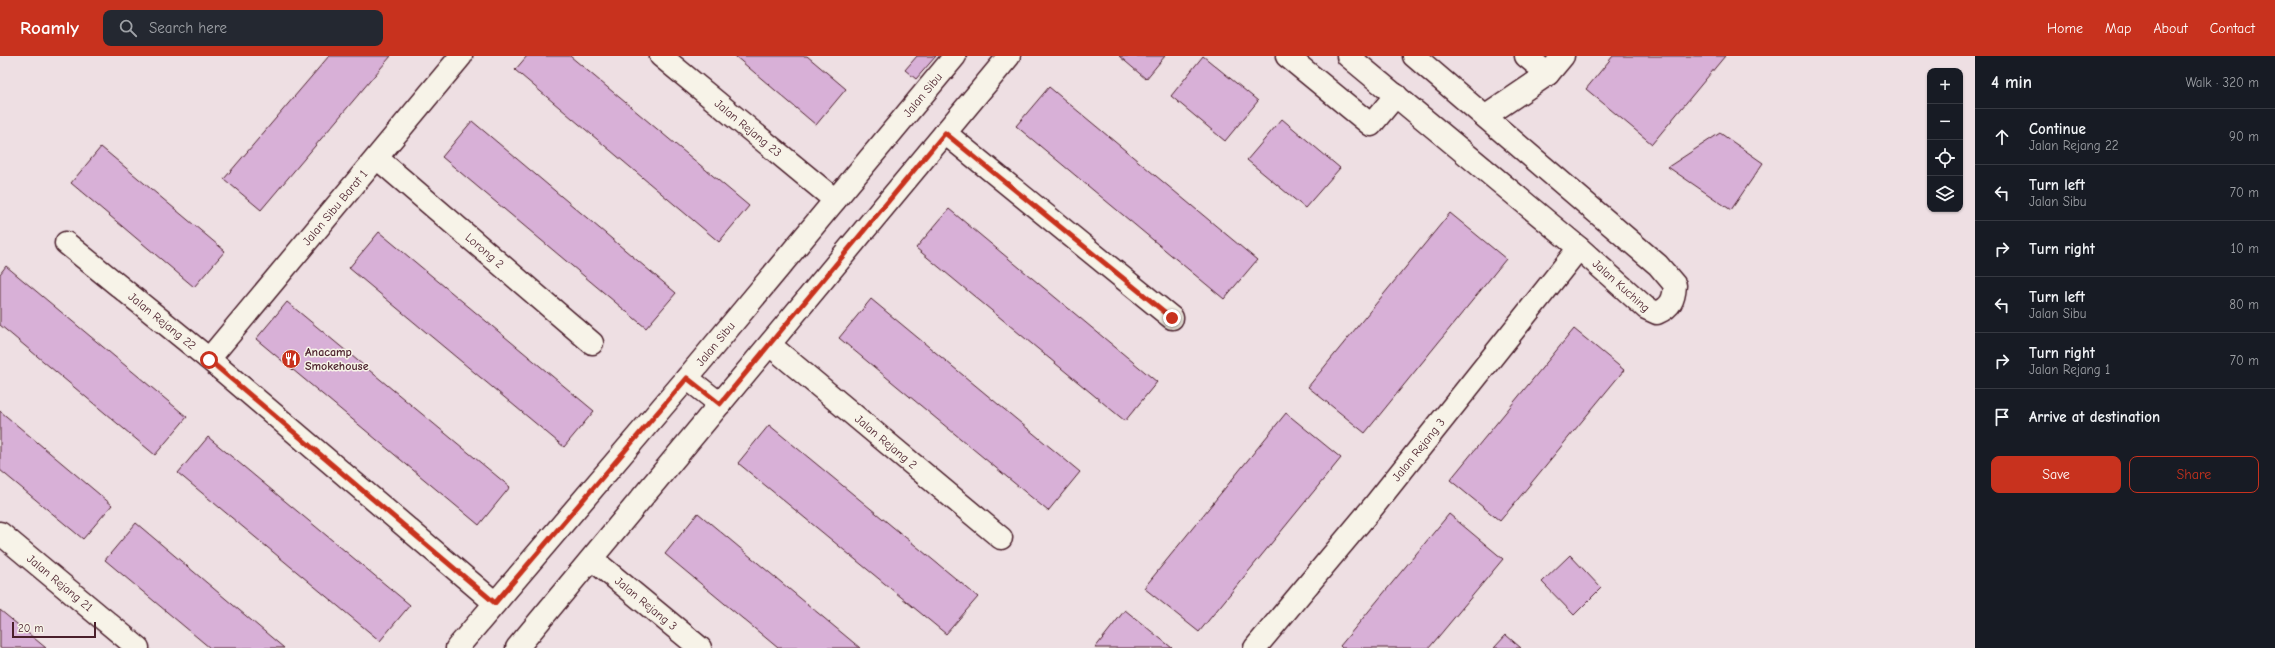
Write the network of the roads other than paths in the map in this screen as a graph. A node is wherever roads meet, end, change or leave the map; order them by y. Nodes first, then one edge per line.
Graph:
1 (461, 56) edge
2 (661, 56) edge
3 (955, 56) edge
4 (1009, 56) edge
5 (1287, 56) edge
6 (1348, 56) edge
7 (1414, 56) edge
8 (1526, 56) edge
9 (1563, 56) edge
10 (1548, 74) junction
11 (1396, 95) junction
12 (1486, 116) junction
13 (945, 133) junction
14 (377, 158) junction
15 (835, 200) junction
16 (66, 243) dead end
17 (1579, 248) junction
18 (1172, 318) dead end
19 (592, 343) dead end
20 (770, 345) junction
21 (209, 360) junction
22 (687, 378) junction
23 (720, 404) junction
24 (0, 533) edge
25 (1001, 538) dead end
26 (592, 559) junction
27 (495, 603) junction
28 (138, 648) edge
29 (457, 648) edge
30 (516, 648) edge
31 (700, 648) edge
32 (1256, 648) edge

1 - 14 street, Jalan Sibu Barat 1
2 - 15 street, Jalan Rejang 23
3 - 15 street, Jalan Sibu
4 - 13 street
5 - 11 street
6 - 11 street, Jalan Kuching
7 - 12 street, Jalan Kuching
8 - 10 street
9 - 10 street
10 - 12 street
11 - 17 street, Jalan Kuching
12 - 17 street, Jalan Kuching
13 - 18 street
13 - 20 street
14 - 19 street, Lorong 2
14 - 21 street, Jalan Sibu Barat 1
15 - 22 street, Jalan Sibu
16 - 21 street, Jalan Rejang 22
17 - 32 street, Jalan Rejang 3
20 - 23 street
20 - 25 street, Jalan Rejang 2
21 - 27 street, Jalan Rejang 22
22 - 23 street
22 - 27 street, Jalan Sibu
23 - 26 street
24 - 28 street, Jalan Rejang 21
26 - 30 street
26 - 31 street, Jalan Rejang 3
27 - 29 street, Jalan Sibu

